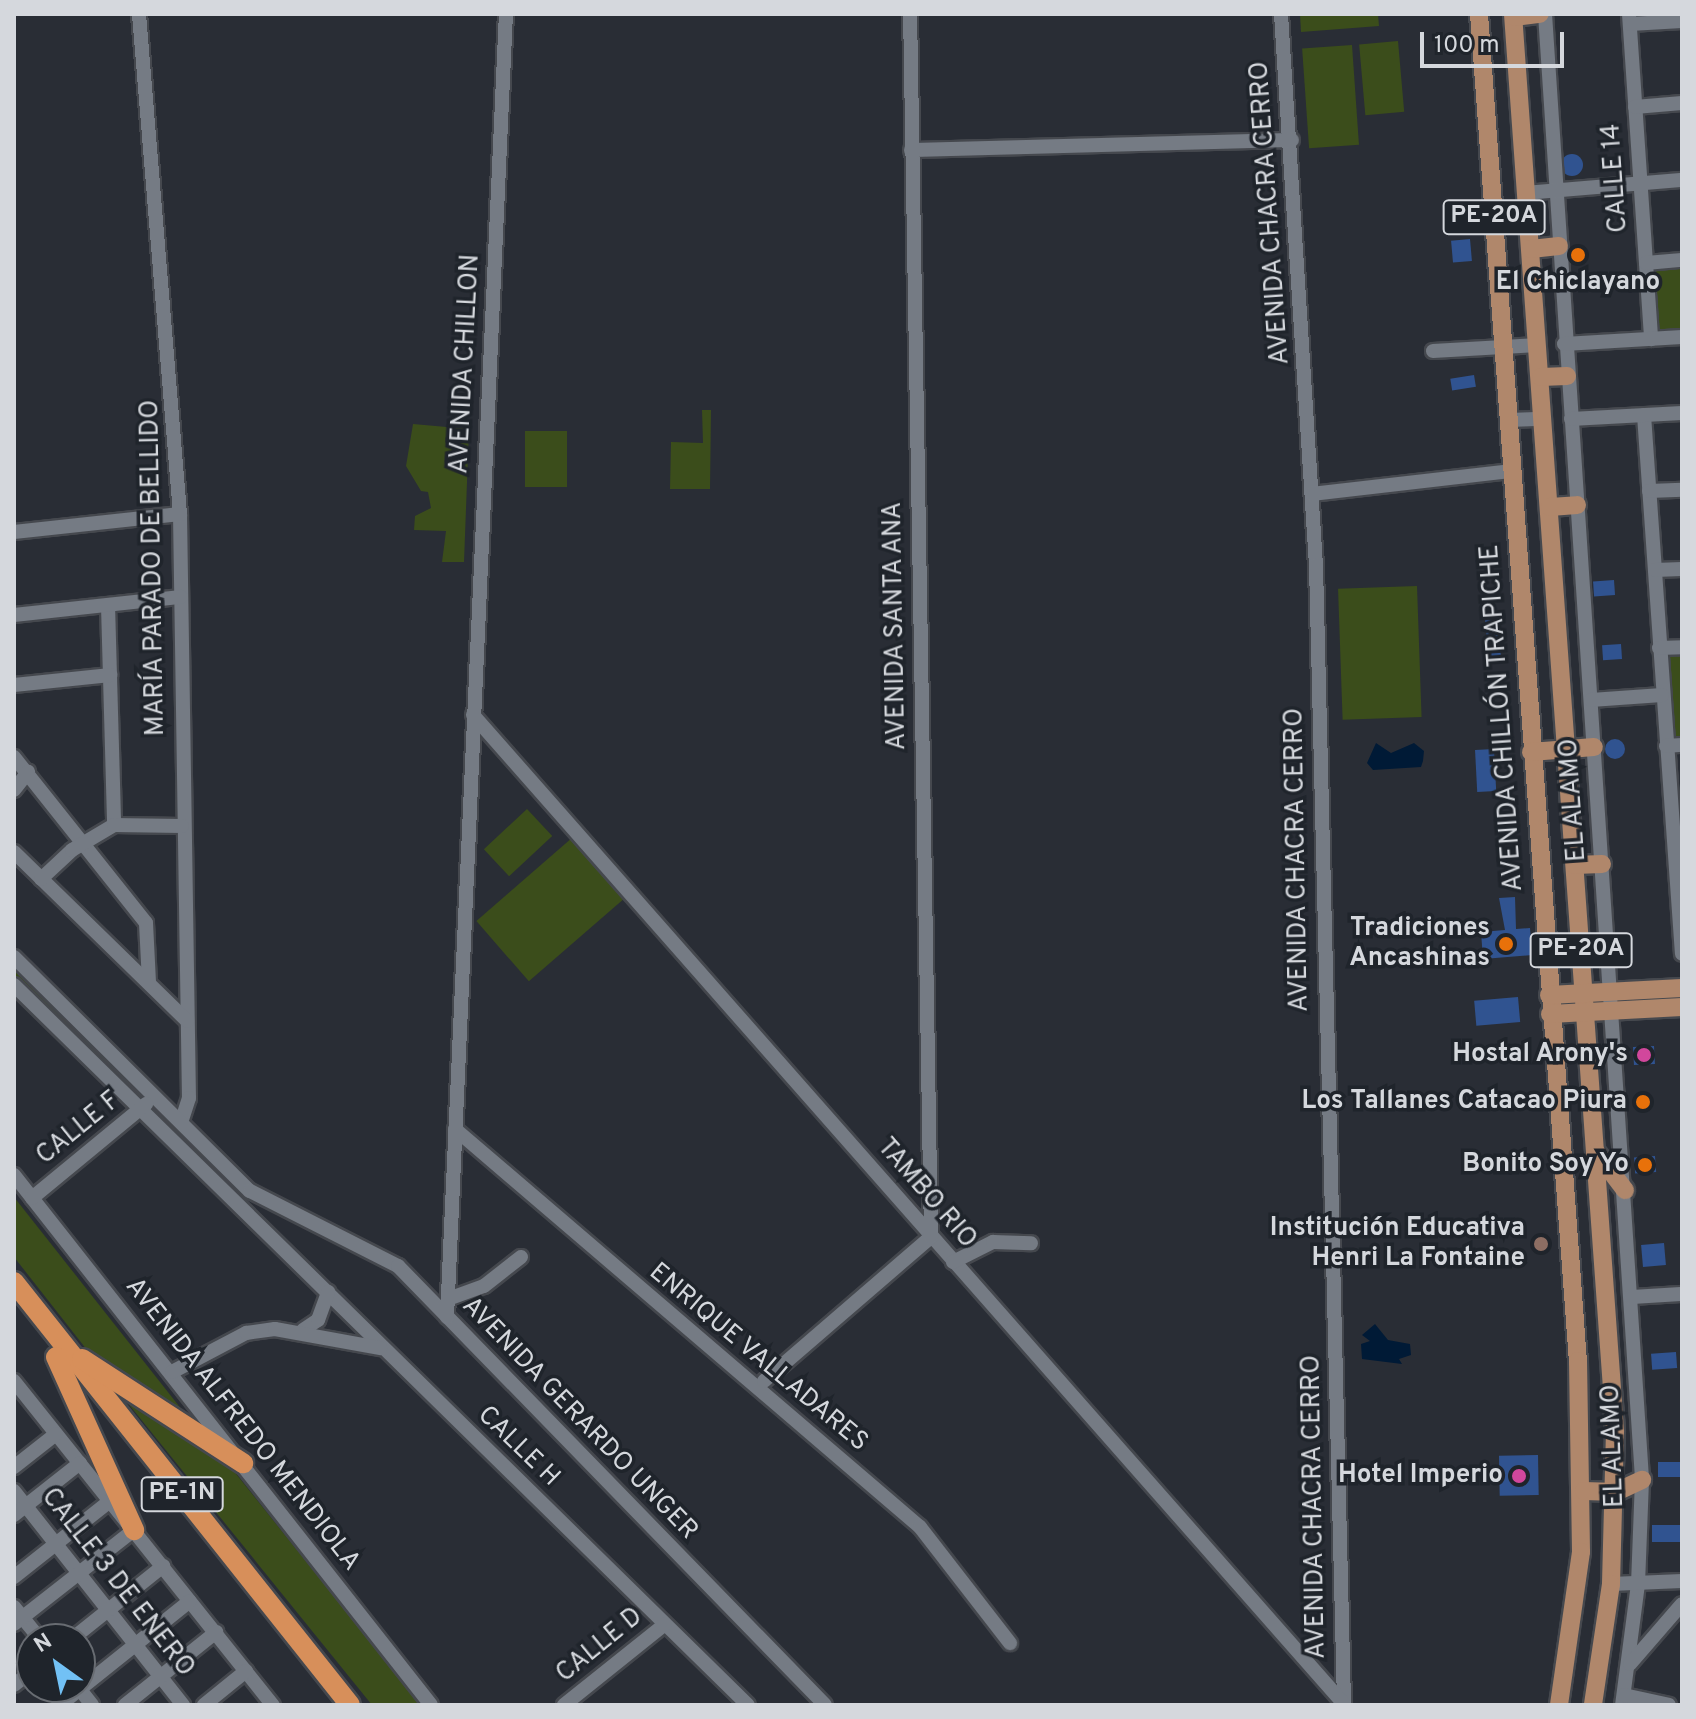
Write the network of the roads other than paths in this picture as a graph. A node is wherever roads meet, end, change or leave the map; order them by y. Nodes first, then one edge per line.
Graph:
1 (138, 14) edge
2 (506, 14) edge
3 (910, 14) edge
4 (1281, 14) edge
5 (1479, 14) edge
6 (1542, 14) edge
7 (1514, 15) edge
8 (1629, 19) edge
9 (1682, 21) edge
10 (1517, 65) junction
11 (1483, 67) junction
12 (1682, 103) edge
13 (1635, 107) junction
14 (1292, 140) junction
15 (911, 150) junction
16 (1524, 163) junction
17 (1490, 165) junction
18 (1682, 180) edge
19 (1641, 182) junction
20 (1556, 190) junction
21 (1526, 193) junction
22 (1559, 246) junction
23 (1531, 249) junction
24 (1682, 260) edge
25 (1646, 263) junction
26 (1682, 337) edge
27 (1651, 339) junction
28 (1564, 344) junction
29 (1538, 345) junction
30 (1503, 347) junction
31 (1433, 351) dead end
32 (1567, 376) junction
33 (1541, 377) junction
34 (1682, 413) edge
35 (1644, 415) junction
36 (1543, 419) junction
37 (1571, 419) junction
38 (1509, 420) junction
39 (1512, 471) junction
40 (1682, 490) edge
41 (1649, 491) junction
42 (1312, 494) junction
43 (1577, 505) junction
44 (1550, 507) junction
45 (180, 514) junction
46 (14, 532) edge
47 (1682, 569) edge
48 (1655, 570) junction
49 (181, 597) junction
50 (108, 605) junction
51 (14, 615) edge
52 (1682, 647) edge
53 (1659, 648) junction
54 (110, 675) junction
55 (14, 685) edge
56 (1662, 695) junction
57 (1591, 700) junction
58 (473, 715) junction
59 (1682, 745) edge
60 (1666, 746) junction
61 (1594, 747) junction
62 (1567, 749) junction
63 (1531, 752) junction
64 (14, 757) edge
65 (28, 772) junction
66 (14, 790) edge
67 (114, 825) junction
68 (182, 826) junction
69 (1677, 827) edge
70 (84, 842) junction
71 (14, 852) edge
72 (1602, 864) junction
73 (1575, 865) junction
74 (41, 879) junction
75 (1680, 905) edge
76 (1682, 954) edge
77 (14, 957) edge
78 (149, 983) junction
79 (14, 985) edge
80 (1682, 988) edge
81 (1611, 992) junction
82 (1585, 1002) junction
83 (1549, 1004) junction
84 (1682, 1007) edge
85 (1613, 1011) junction
86 (187, 1021) junction
87 (155, 1097) junction
88 (140, 1109) junction
89 (1593, 1119) junction
90 (1558, 1121) junction
91 (181, 1122) junction
92 (455, 1129) junction
93 (1596, 1152) junction
94 (14, 1175) edge
95 (1625, 1190) junction
96 (250, 1191) junction
97 (32, 1198) junction
98 (271, 1204) junction
99 (235, 1205) junction
100 (254, 1225) junction
101 (931, 1237) junction
102 (1031, 1243) dead end
103 (521, 1257) dead end
104 (953, 1262) junction
105 (14, 1282) edge
106 (328, 1292) junction
107 (1682, 1294) edge
108 (1631, 1297) junction
109 (448, 1299) junction
110 (14, 1304) edge
111 (447, 1317) junction
112 (303, 1330) junction
113 (381, 1348) junction
114 (61, 1353) junction
115 (172, 1372) junction
116 (14, 1381) edge
117 (764, 1381) dead end
118 (19, 1399) edge
119 (56, 1434) junction
120 (80, 1463) junction
121 (243, 1463) junction
122 (14, 1467) edge
123 (1642, 1480) junction
124 (14, 1491) edge
125 (1584, 1491) junction
126 (1616, 1492) junction
127 (110, 1501) junction
128 (20, 1510) edge
129 (134, 1530) junction
130 (56, 1544) junction
131 (163, 1566) junction
132 (79, 1573) junction
133 (14, 1577) edge
134 (1682, 1581) edge
135 (1611, 1584) junction
136 (1638, 1584) junction
137 (190, 1601) junction
138 (1682, 1604) edge
139 (108, 1610) junction
140 (17, 1616) edge
141 (92, 1623) edge
142 (665, 1624) junction
143 (216, 1632) junction
144 (1010, 1643) dead end
145 (136, 1645) junction
146 (1630, 1665) junction
147 (246, 1671) junction
148 (96, 1675) edge
149 (161, 1676) junction
150 (1623, 1700) edge
151 (269, 1704) edge
152 (1344, 1704) edge
153 (125, 1705) edge
154 (183, 1705) edge
155 (204, 1705) edge
156 (333, 1705) edge
157 (350, 1705) edge
158 (431, 1705) edge
159 (564, 1705) edge
160 (748, 1705) edge
161 (825, 1705) edge
162 (1559, 1705) edge
163 (1593, 1705) edge
164 (1669, 1705) edge

1 - 45 street, MARÍA PARADO DE BELLIDO
2 - 58 street, AVENIDA CHILLON
3 - 15 street, AVENIDA SANTA ANA
4 - 14 street, AVENIDA CHACRA CERRO
5 - 11 main road, AVENIDA CHILLÓN TRAPICHE / PE-20A
6 - 7 main road
6 - 20 street, EL ALAMO
7 - 10 main road, PE-20A
8 - 9 street
8 - 13 street, CALLE 14
10 - 11 main road
10 - 16 main road, PE-20A
11 - 17 main road, AVENIDA CHILLÓN TRAPICHE / PE-20A
12 - 13 street
13 - 19 street, CALLE 14
14 - 15 street
14 - 42 street, AVENIDA CHACRA CERRO
15 - 101 street, AVENIDA SANTA ANA
16 - 17 main road
16 - 21 main road, PE-20A
17 - 30 main road, AVENIDA CHILLÓN TRAPICHE / PE-20A
18 - 19 street
19 - 20 street
19 - 25 street, CALLE 14
20 - 21 street
20 - 22 street, EL ALAMO
21 - 23 main road, PE-20A
22 - 23 main road
22 - 28 street, EL ALAMO
23 - 29 main road, PE-20A
24 - 25 street
25 - 27 street, CALLE 14
26 - 27 street
27 - 28 street
28 - 32 street, EL ALAMO
29 - 30 street
29 - 33 main road, PE-20A
30 - 31 street
30 - 38 main road, AVENIDA CHILLÓN TRAPICHE / PE-20A
32 - 33 main road
32 - 37 street, EL ALAMO
33 - 36 main road, PE-20A
34 - 35 street
35 - 37 street
35 - 41 street
36 - 38 street
36 - 44 main road, PE-20A
37 - 43 street, EL ALAMO
38 - 39 main road, AVENIDA CHILLÓN TRAPICHE / PE-20A
39 - 42 street
39 - 63 main road, AVENIDA CHILLÓN TRAPICHE / PE-20A
40 - 41 street
41 - 48 street
42 - 152 street, AVENIDA CHACRA CERRO
43 - 44 main road
43 - 57 street, EL ALAMO
44 - 62 main road, PE-20A
45 - 46 street
45 - 49 street, MARÍA PARADO DE BELLIDO
47 - 48 street
48 - 53 street
49 - 50 street
49 - 68 street, MARÍA PARADO DE BELLIDO
50 - 51 street
50 - 54 street
52 - 53 street
53 - 56 street
54 - 55 street
54 - 67 street
56 - 57 street
56 - 60 street
57 - 61 street, EL ALAMO
58 - 92 street
58 - 101 street, TAMBO RIO
59 - 60 street
60 - 69 street
61 - 62 main road
61 - 72 street, EL ALAMO
62 - 63 main road
62 - 73 main road, PE-20A
63 - 83 main road, AVENIDA CHILLÓN TRAPICHE / PE-20A
64 - 65 street
65 - 66 street
65 - 70 street
67 - 68 street
67 - 70 street
68 - 86 street, MARÍA PARADO DE BELLIDO
69 - 75 street
70 - 74 street
70 - 78 street
71 - 74 street
72 - 73 main road
72 - 81 street, EL ALAMO
73 - 82 main road, PE-20A
74 - 78 street
75 - 76 street
77 - 87 street, AVENIDA GERARDO UNGER
78 - 86 street
79 - 88 street
80 - 81 main road
81 - 82 main road
81 - 85 street, EL ALAMO
82 - 83 main road
82 - 85 main road
82 - 89 main road, PE-20A
83 - 90 main road, AVENIDA CHILLÓN TRAPICHE / PE-20A
84 - 85 main road
85 - 95 street, EL ALAMO
86 - 91 street, MARÍA PARADO DE BELLIDO
87 - 88 street, CALLE F
87 - 91 street, AVENIDA GERARDO UNGER
88 - 97 street, CALLE F
88 - 99 street
89 - 90 main road
89 - 93 main road, PE-20A
90 - 125 main road, AVENIDA CHILLÓN TRAPICHE / PE-20A
91 - 96 street, AVENIDA GERARDO UNGER
92 - 109 street
92 - 144 street, ENRIQUE VALLADARES
93 - 95 main road
93 - 126 main road, PE-20A
94 - 97 street, AVENIDA ALFREDO MENDIOLA
95 - 108 street, EL ALAMO
96 - 98 street, AVENIDA GERARDO UNGER
96 - 99 street
97 - 115 street, AVENIDA ALFREDO MENDIOLA
98 - 100 street
98 - 111 street, AVENIDA GERARDO UNGER
99 - 100 street
100 - 106 street, CALLE H
101 - 104 street, TAMBO RIO
101 - 117 street
102 - 104 street
103 - 109 street
104 - 152 street, TAMBO RIO
105 - 114 highway, PE-1N
106 - 112 street
106 - 113 street, CALLE H
107 - 108 street
108 - 123 street, EL ALAMO
109 - 111 street
110 - 114 highway, PE-1N
111 - 161 street, AVENIDA GERARDO UNGER
112 - 113 street
112 - 115 street
113 - 142 street, CALLE H
114 - 121 highway
114 - 129 highway
114 - 156 highway, PE-1N
114 - 157 highway, PE-1N
115 - 121 street, AVENIDA ALFREDO MENDIOLA
116 - 118 street
118 - 119 street
119 - 120 street
119 - 122 street
120 - 127 street
120 - 128 street
121 - 158 street, AVENIDA ALFREDO MENDIOLA
123 - 126 main road
123 - 136 street, EL ALAMO
124 - 128 street, CALLE 3 DE ENERO
125 - 126 main road
125 - 162 main road, AVENIDA CHILLÓN TRAPICHE / PE-20A
126 - 135 main road, PE-20A
127 - 129 street
127 - 130 street
128 - 130 street, CALLE 3 DE ENERO
129 - 131 street
129 - 132 street
130 - 132 street, CALLE 3 DE ENERO
130 - 133 street
131 - 137 street
131 - 139 street
132 - 139 street, CALLE 3 DE ENERO
132 - 140 street
134 - 136 street
135 - 136 street
135 - 163 main road, PE-20A
136 - 146 street, EL ALAMO
137 - 143 street
137 - 145 street
138 - 146 street
139 - 141 street
139 - 145 street, CALLE 3 DE ENERO
142 - 159 street, CALLE D
142 - 160 street, CALLE H
143 - 147 street
143 - 149 street
145 - 148 street
145 - 149 street, CALLE 3 DE ENERO
146 - 150 street, EL ALAMO
147 - 151 street
147 - 155 street
149 - 153 street
149 - 154 street, CALLE 3 DE ENERO
150 - 164 street

